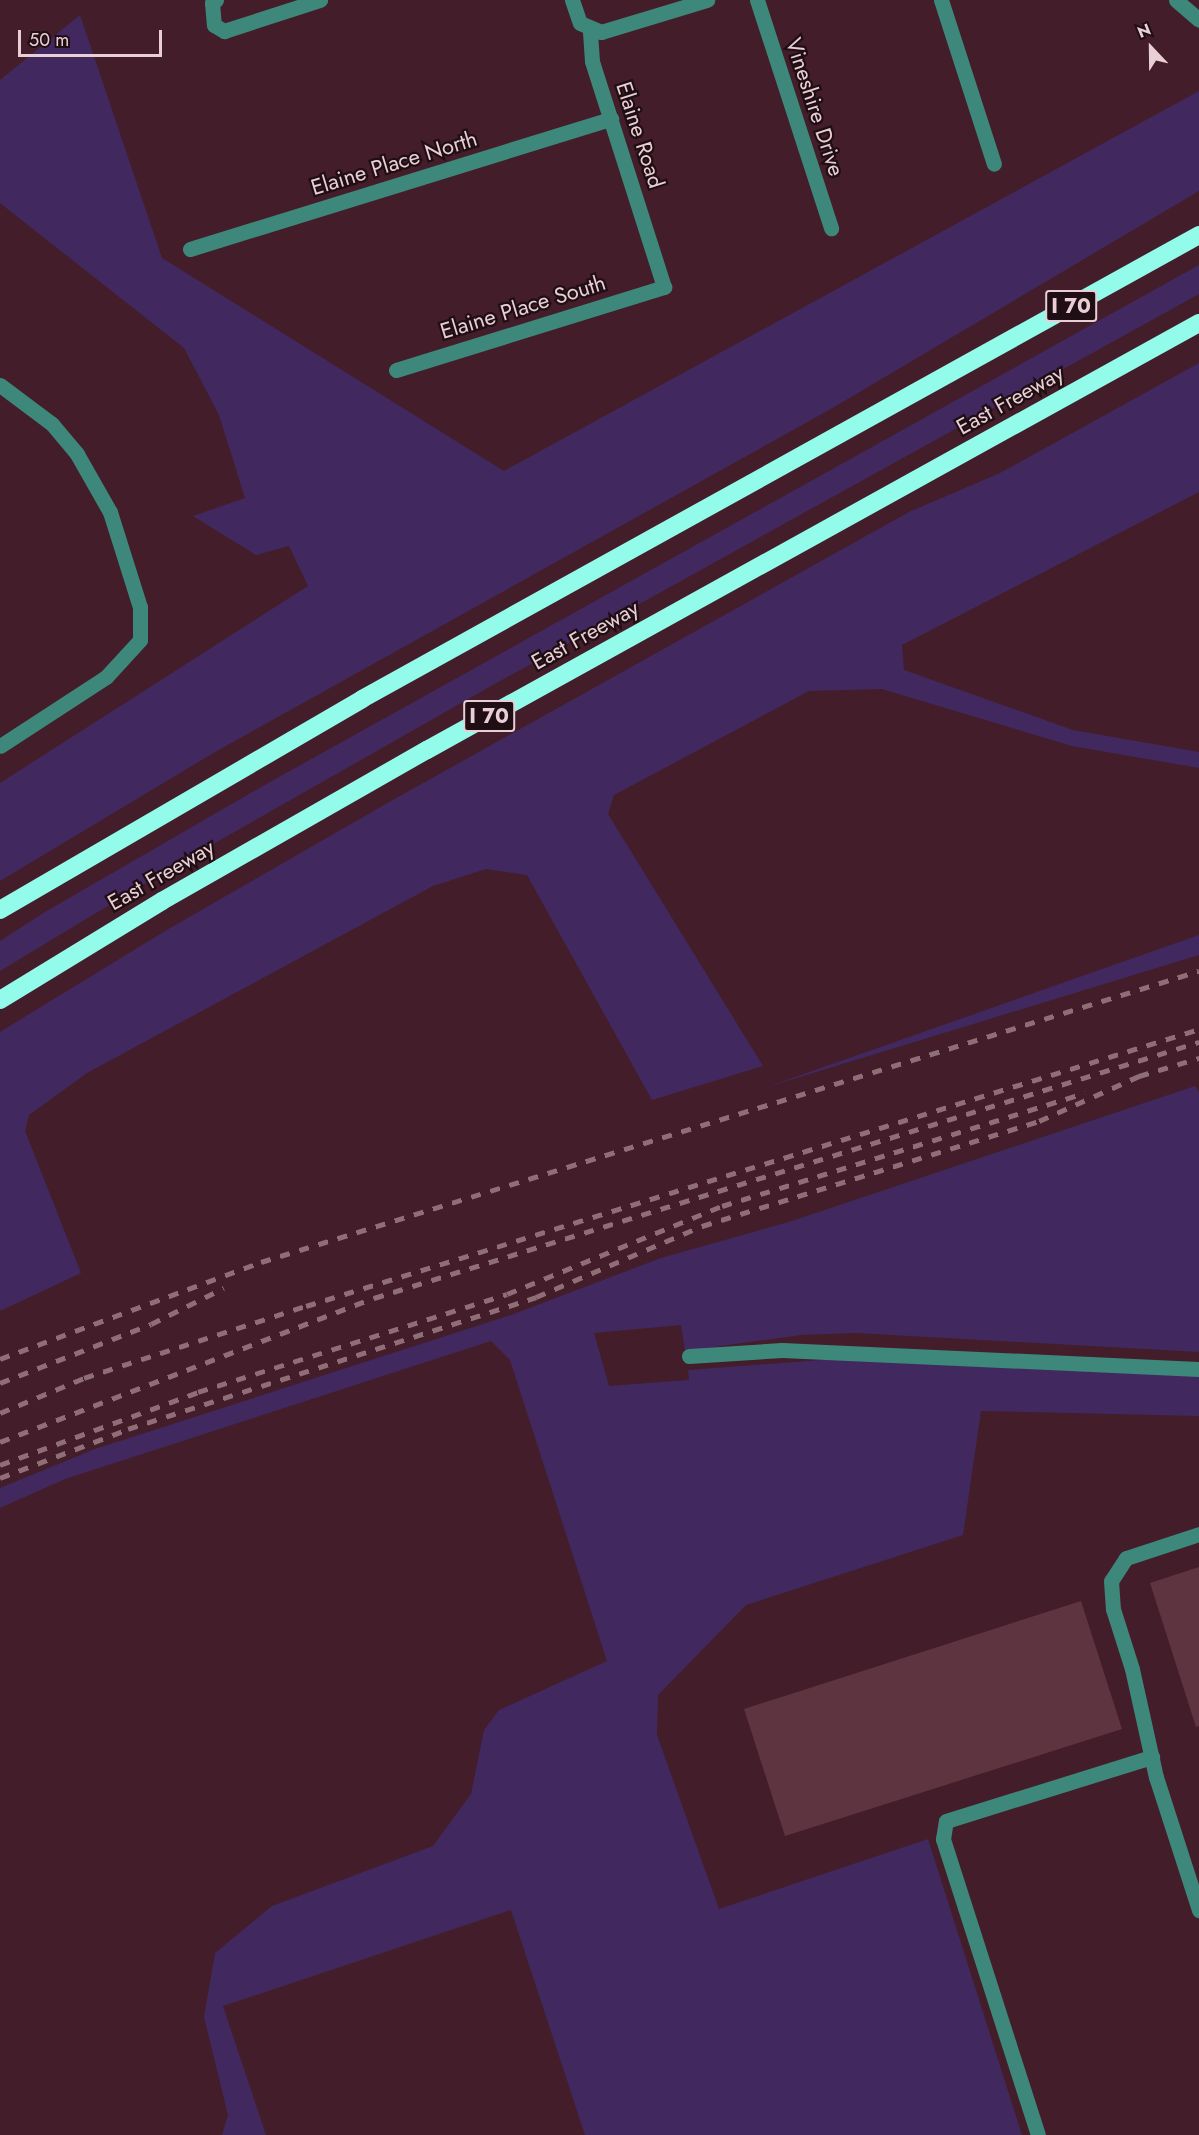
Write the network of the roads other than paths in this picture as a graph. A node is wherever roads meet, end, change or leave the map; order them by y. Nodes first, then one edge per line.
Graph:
1 (216, 0) edge
2 (320, 0) edge
3 (572, 0) edge
4 (707, 0) edge
5 (757, 0) edge
6 (942, 0) edge
7 (1176, 0) edge
8 (1199, 20) edge
9 (590, 29) junction
10 (611, 119) junction
11 (994, 164) dead end
12 (1199, 224) edge
13 (831, 228) dead end
14 (1199, 235) edge
15 (190, 249) dead end
16 (664, 287) joint
17 (1199, 323) edge
18 (1006, 342) junction
19 (396, 370) dead end
20 (0, 385) edge
21 (0, 746) edge
22 (0, 910) edge
23 (0, 1000) edge
24 (689, 1356) dead end
25 (1199, 1369) edge
26 (1199, 1534) edge
27 (1152, 1757) junction
28 (1199, 1910) edge
29 (1038, 2135) edge

1 - 2 street
3 - 9 street
4 - 9 street
5 - 13 street, Vineshire Drive
6 - 11 street
7 - 8 street
9 - 10 street, Elaine Road
10 - 15 street, Elaine Place North
10 - 16 street, Elaine Road
12 - 18 highway
14 - 18 highway, I 70
16 - 19 street, Elaine Place South
17 - 23 highway, East Freeway / I 70
18 - 22 highway, I 70
20 - 21 street
24 - 25 street
26 - 27 street
27 - 28 street
27 - 29 street

